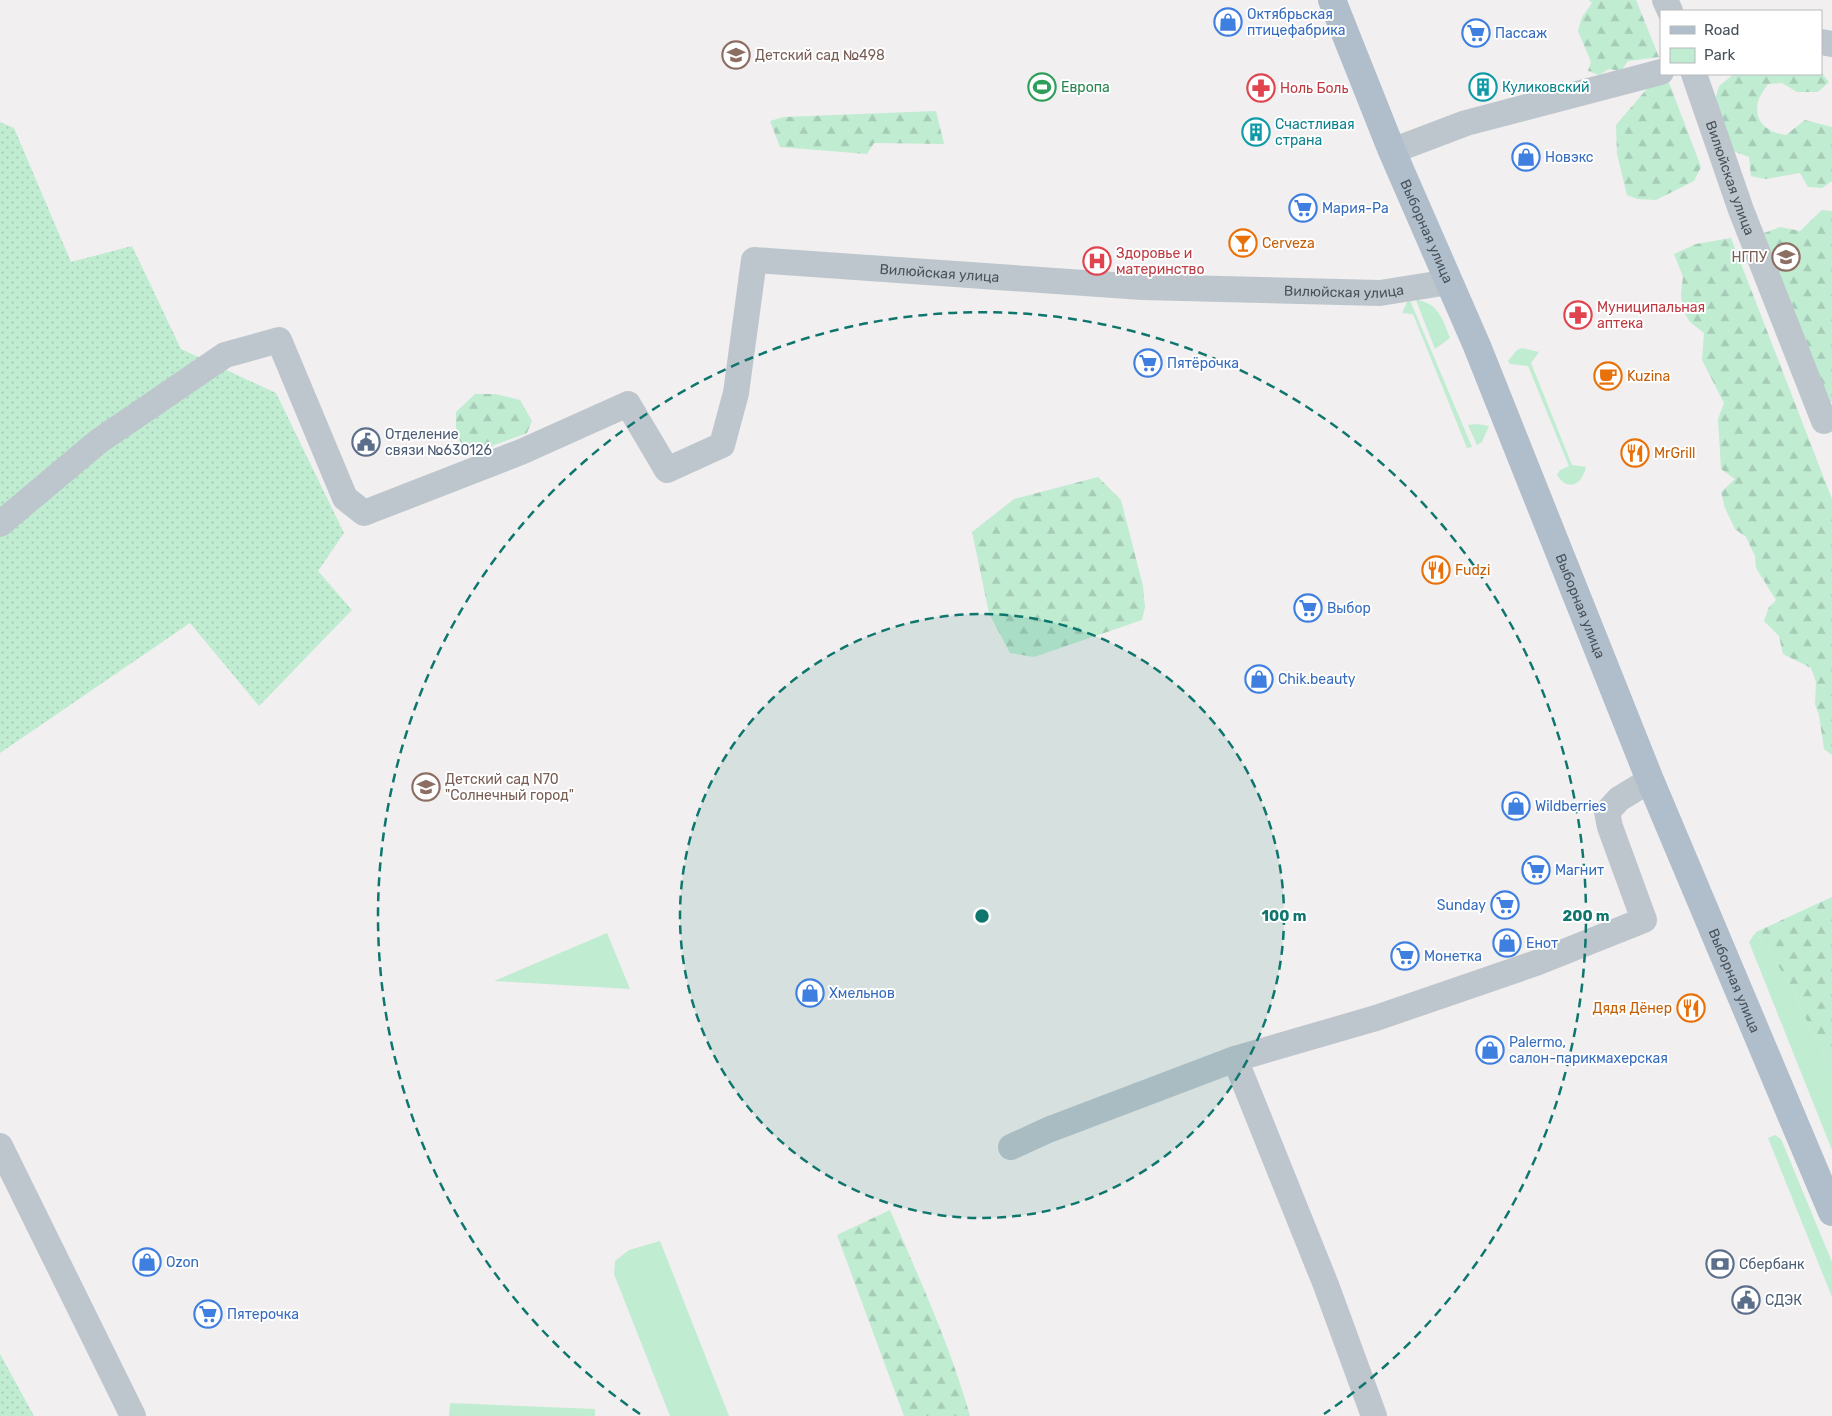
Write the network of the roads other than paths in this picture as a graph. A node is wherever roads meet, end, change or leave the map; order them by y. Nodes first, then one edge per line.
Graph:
1 (1332, 0) edge
2 (1660, 72) edge
3 (1698, 75) edge
4 (1392, 151) junction
5 (1449, 282) junction
6 (1824, 421) dead end
7 (0, 524) edge
8 (1650, 780) junction
9 (1235, 1059) junction
10 (0, 1146) edge
11 (1011, 1147) dead end
12 (1832, 1212) edge
13 (133, 1416) edge
14 (1374, 1416) edge

1 - 4 main road, Выборная улица
2 - 4 street
3 - 6 street, Вилюйская улица
4 - 5 main road, Выборная улица
5 - 7 street, Вилюйская улица
5 - 8 main road, Выборная улица
8 - 9 street
8 - 12 main road, Выборная улица
9 - 11 street
9 - 14 street
10 - 13 street

